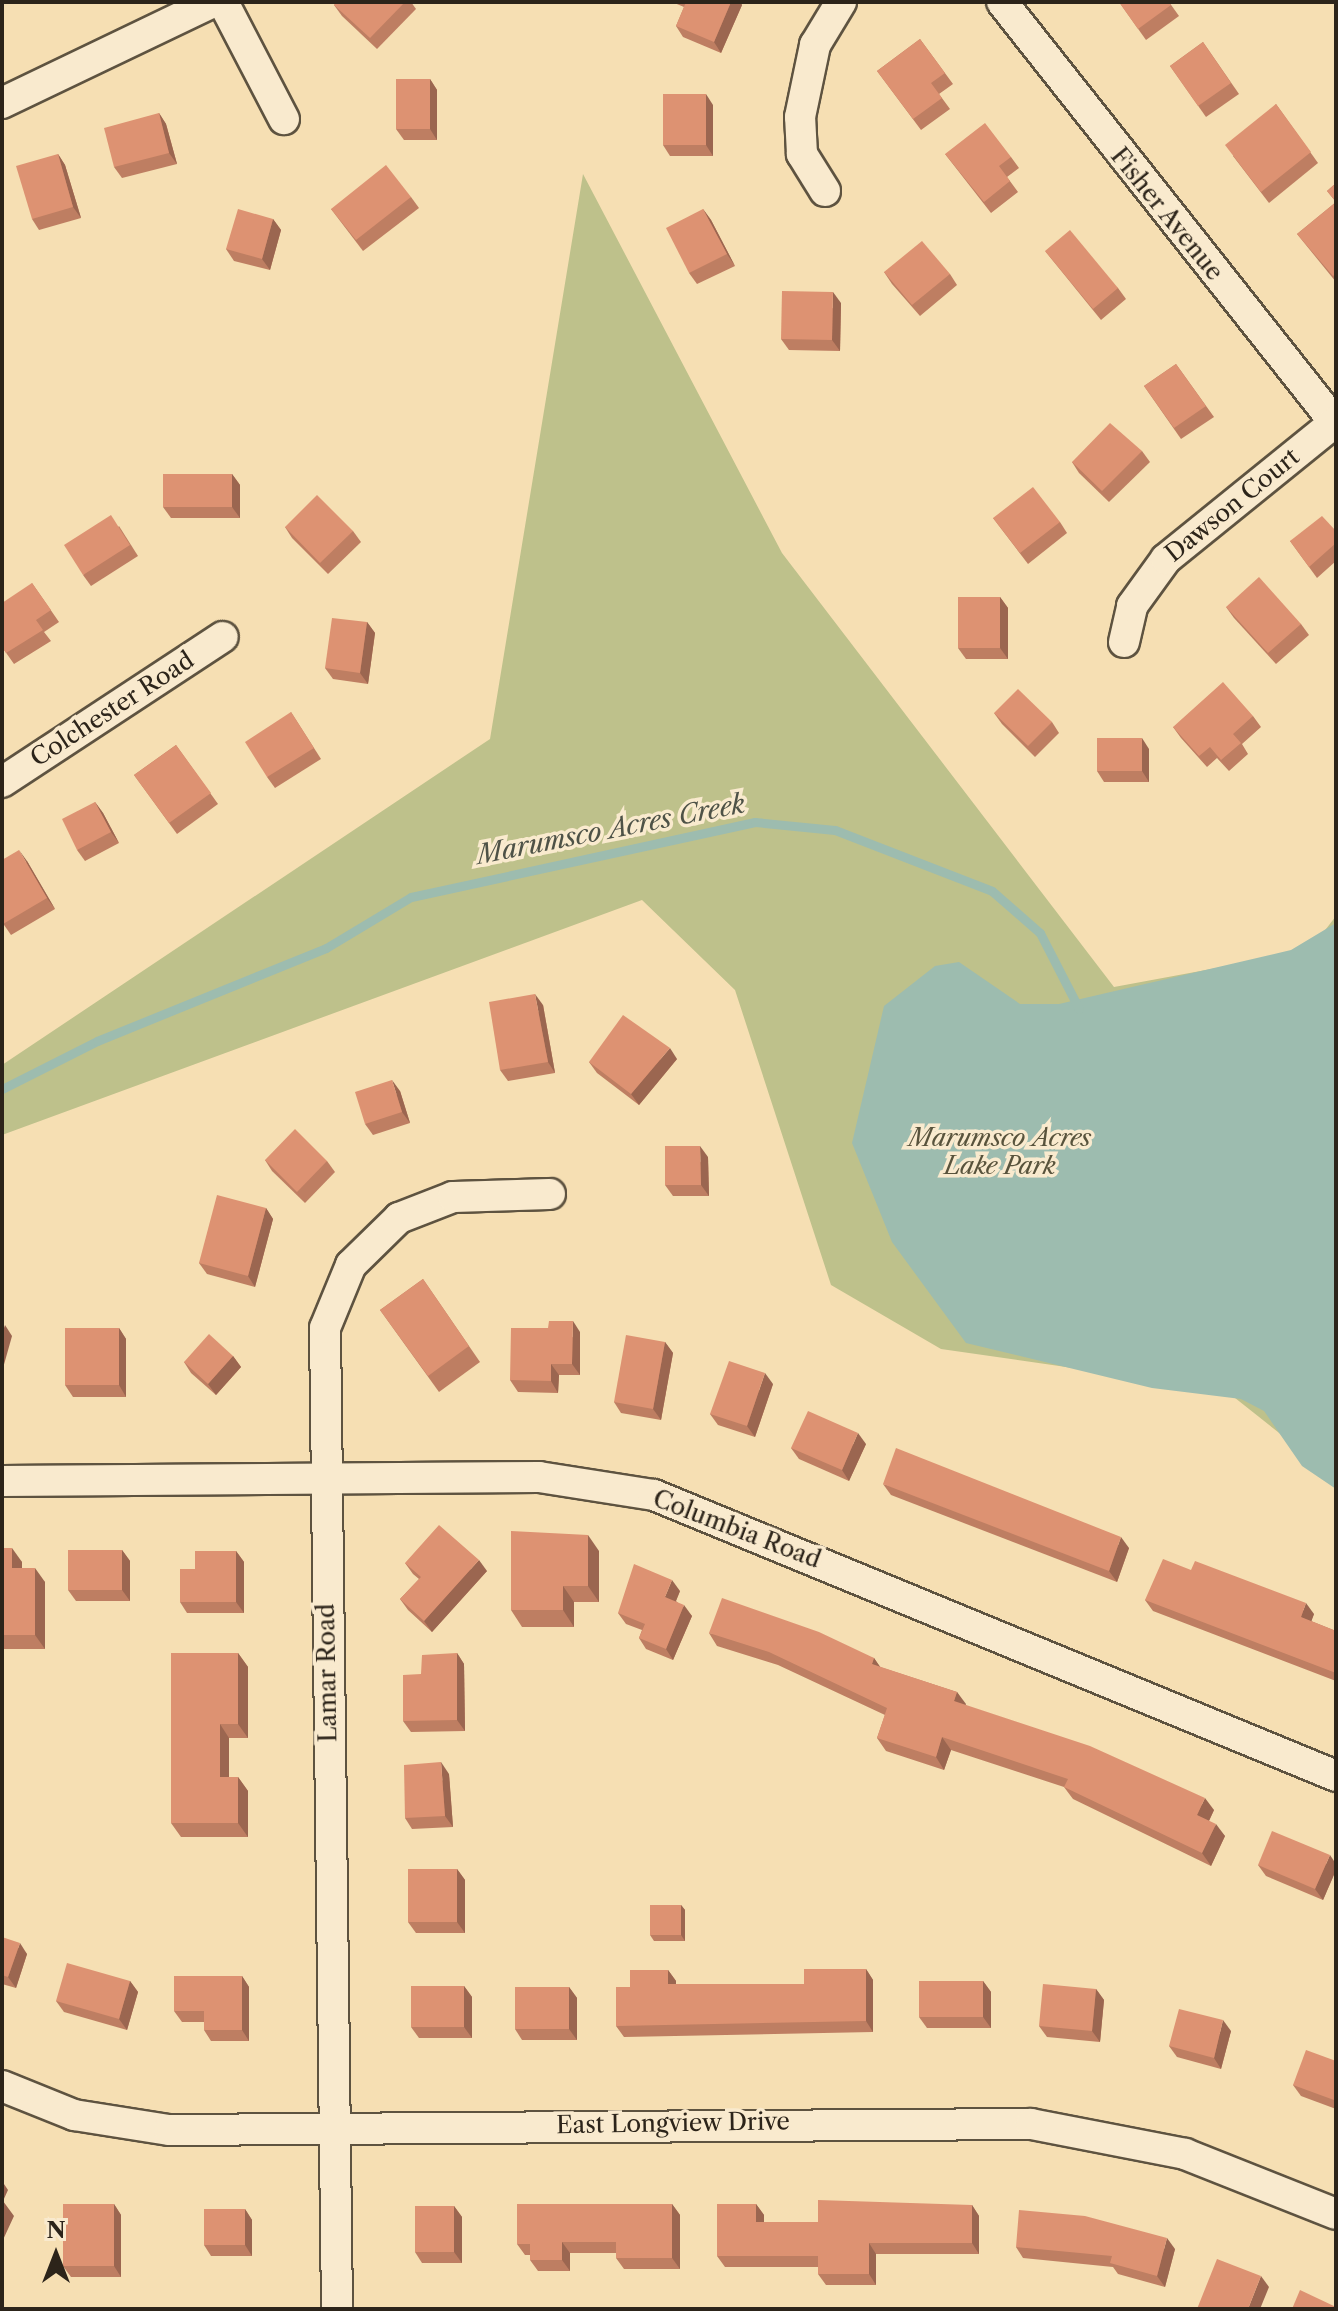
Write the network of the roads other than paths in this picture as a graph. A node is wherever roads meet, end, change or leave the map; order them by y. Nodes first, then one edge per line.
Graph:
1 (213, 2) edge
2 (223, 2) edge
3 (841, 2) edge
4 (1002, 2) edge
5 (2, 103) edge
6 (284, 119) dead end
7 (825, 191) dead end
8 (1335, 423) edge
9 (223, 637) dead end
10 (1124, 642) dead end
11 (2, 782) edge
12 (550, 1194) dead end
13 (326, 1476) junction
14 (2, 1481) edge
15 (1336, 1776) edge
16 (2, 2086) edge
17 (334, 2128) junction
18 (1336, 2214) edge
19 (337, 2309) edge

1 - 5 street
2 - 6 street
3 - 7 street
4 - 8 street, Fisher Avenue
8 - 10 street, Dawson Court
9 - 11 street, Colchester Road
12 - 13 street, Lamar Road
13 - 14 street, Columbia Road
13 - 15 street, Columbia Road
13 - 17 street, Lamar Road
16 - 17 street, East Longview Drive
17 - 18 street, East Longview Drive
17 - 19 street, Lamar Road

